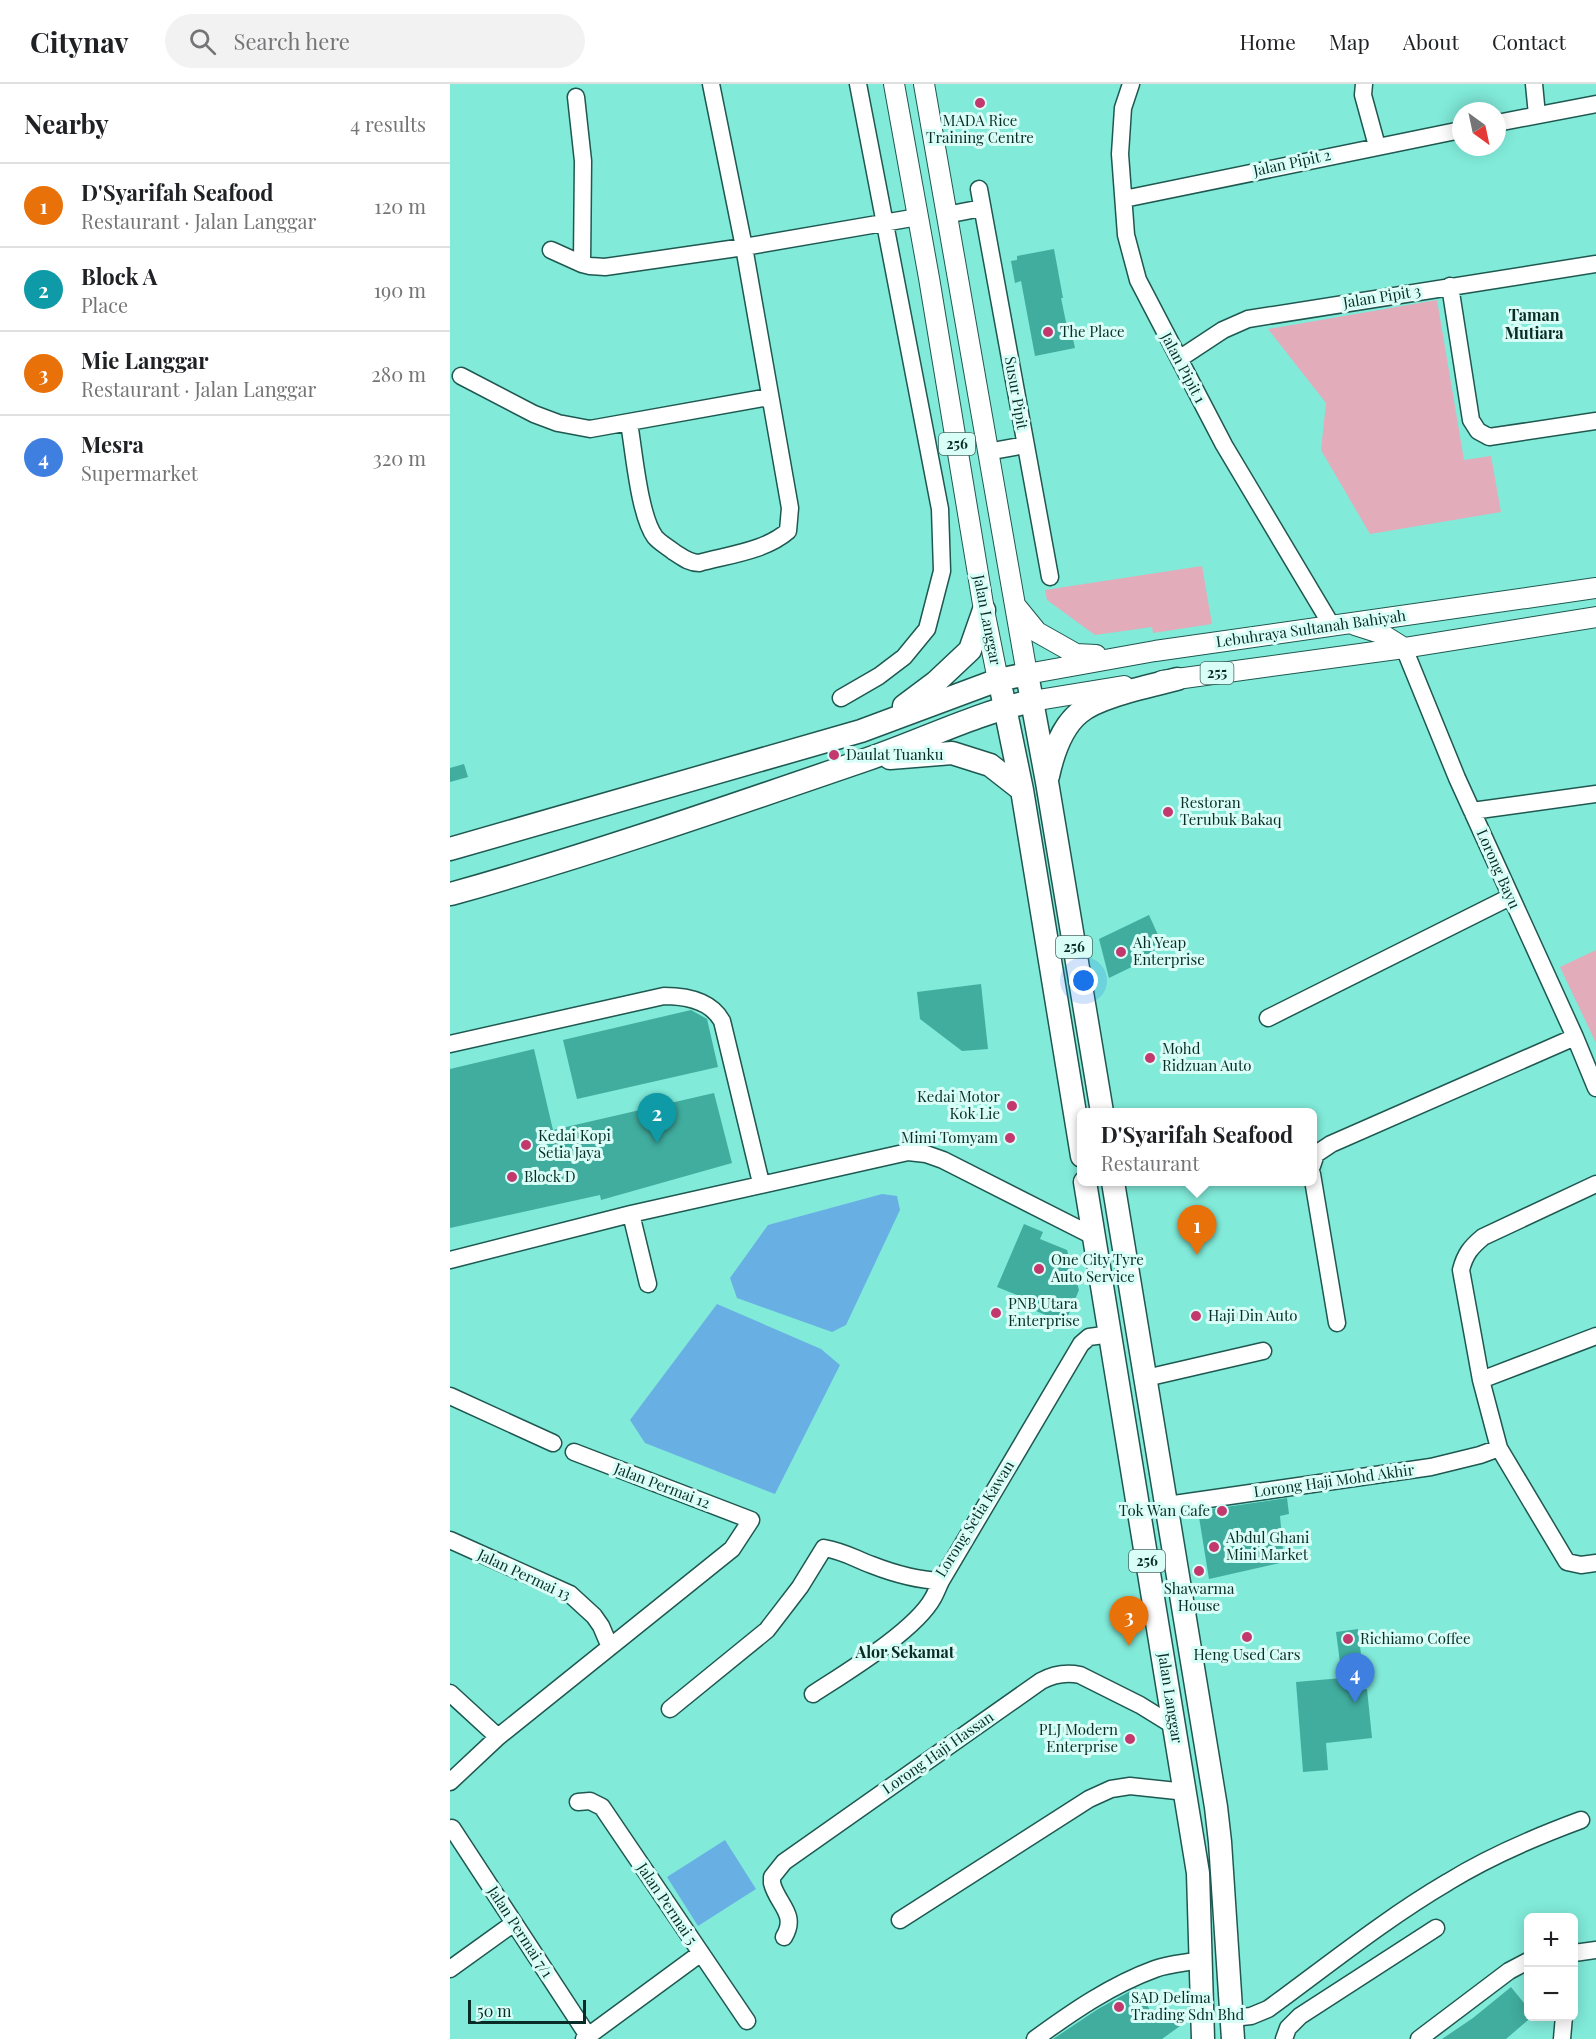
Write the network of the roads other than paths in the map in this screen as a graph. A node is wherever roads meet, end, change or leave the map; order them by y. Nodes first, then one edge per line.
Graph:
1 (711, 84) edge
2 (858, 84) edge
3 (894, 84) edge
4 (924, 84) edge
5 (1131, 84) edge
6 (1364, 84) edge
7 (1534, 84) edge
8 (576, 97) dead end
9 (1596, 104) edge
10 (1538, 115) junction
11 (1506, 121) edge
12 (1452, 131) edge
13 (1377, 146) junction
14 (979, 189) dead end
15 (942, 193) junction
16 (1124, 199) junction
17 (982, 208) junction
18 (905, 214) junction
19 (946, 215) junction
20 (744, 247) junction
21 (551, 250) dead end
22 (582, 264) junction
23 (1596, 264) edge
24 (1450, 286) junction
25 (1179, 359) junction
26 (461, 376) dead end
27 (769, 397) junction
28 (1596, 421) edge
29 (629, 423) junction
30 (1025, 445) junction
31 (987, 452) junction
32 (1050, 576) dead end
33 (1596, 588) edge
34 (1013, 603) junction
35 (984, 610) junction
36 (1449, 610) junction
37 (1596, 617) edge
38 (1341, 624) junction
39 (1404, 648) junction
40 (1155, 651) junction
41 (1027, 674) junction
42 (1177, 679) junction
43 (998, 680) junction
44 (841, 698) dead end
45 (1032, 701) junction
46 (1005, 707) junction
47 (861, 731) junction
48 (867, 759) junction
49 (1047, 782) junction
50 (1022, 790) junction
51 (1596, 794) edge
52 (1472, 811) junction
53 (450, 849) edge
54 (451, 894) edge
55 (1510, 897) junction
56 (1268, 1018) dead end
57 (1575, 1037) junction
58 (450, 1044) edge
59 (1596, 1088) edge
60 (1101, 1108) edge
61 (1077, 1126) edge
62 (1317, 1153) edge
63 (761, 1183) junction
64 (1596, 1184) edge
65 (1086, 1186) edge
66 (1114, 1186) edge
67 (1314, 1186) edge
68 (631, 1214) junction
69 (1093, 1236) junction
70 (450, 1260) edge
71 (648, 1284) dead end
72 (1337, 1323) dead end
73 (1111, 1334) junction
74 (1596, 1336) edge
75 (1263, 1351) dead end
76 (1146, 1378) junction
77 (1481, 1380) junction
78 (450, 1396) edge
79 (553, 1443) dead end
80 (1499, 1448) junction
81 (574, 1452) dead end
82 (1167, 1505) junction
83 (450, 1540) edge
84 (1596, 1563) edge
85 (940, 1581) junction
86 (610, 1647) junction
87 (450, 1694) edge
88 (813, 1695) dead end
89 (670, 1709) dead end
90 (1174, 1726) junction
91 (498, 1737) junction
92 (450, 1782) edge
93 (1186, 1792) junction
94 (578, 1802) dead end
95 (1581, 1820) dead end
96 (452, 1828) dead end
97 (900, 1920) dead end
98 (514, 1923) junction
99 (1436, 1928) dead end
100 (784, 1937) dead end
101 (1226, 1940) junction
102 (1596, 1950) edge
103 (1200, 1951) junction
104 (1578, 1952) edge
105 (701, 1953) junction
106 (1524, 1963) edge
107 (450, 1969) edge
108 (747, 2021) dead end
109 (1564, 2021) edge
110 (1232, 2028) edge
111 (586, 2037) edge
112 (1035, 2039) edge
113 (1203, 2039) edge
114 (1284, 2039) edge
115 (1419, 2039) edge
116 (1562, 2039) edge

1 - 20 street
2 - 18 street
3 - 18 main road, Jalan Langgar / 256
4 - 15 main road, Jalan Langgar / 256
5 - 16 street, Jalan Pipit 1
6 - 13 street
7 - 10 street
8 - 22 street
9 - 10 street
10 - 11 street
12 - 13 street, Jalan Pipit 2
13 - 16 street, Jalan Pipit 2
14 - 17 street, Susur Pipit
15 - 18 main road
15 - 19 main road, Jalan Langgar / 256
16 - 25 street, Jalan Pipit 1
17 - 19 street
17 - 30 street, Susur Pipit
18 - 20 street
18 - 35 main road, Jalan Langgar / 256
18 - 44 street
19 - 31 main road, Jalan Langgar / 256
20 - 22 street
20 - 27 street
21 - 22 street
23 - 24 street, Jalan Pipit 3
24 - 25 street, Jalan Pipit 3
24 - 28 street
25 - 38 street, Jalan Pipit 1
26 - 29 street
27 - 29 street
27 - 29 street
30 - 31 street
30 - 32 street, Susur Pipit
31 - 34 main road, Jalan Langgar / 256
33 - 36 main road, Lebuhraya Sultanah Bahiyah / 255
34 - 40 main road
34 - 41 main road, Jalan Langgar / 256
35 - 43 main road, Jalan Langgar / 256
35 - 47 highway
36 - 38 main road, Lebuhraya Sultanah Bahiyah / 255
36 - 39 main road
37 - 39 main road, Lebuhraya Sultanah Bahiyah / 255
38 - 39 main road
38 - 40 main road, Lebuhraya Sultanah Bahiyah / 255
39 - 42 main road, Lebuhraya Sultanah Bahiyah / 255
39 - 52 street, Lorong Bayu
40 - 41 main road, Lebuhraya Sultanah Bahiyah / 255
41 - 43 highway, 255
41 - 45 highway, Jalan Langgar / 256
42 - 45 main road, Lebuhraya Sultanah Bahiyah / 255
42 - 49 highway
43 - 46 highway, Jalan Langgar / 256
43 - 47 highway
45 - 46 highway, 255
45 - 49 highway, Jalan Langgar / 256
46 - 48 highway
46 - 50 highway, Jalan Langgar / 256
47 - 53 highway
48 - 50 highway
48 - 54 highway
49 - 60 highway, Jalan Langgar / 256
50 - 61 highway, Jalan Langgar / 256
51 - 52 street
52 - 55 street, Lorong Bayu
55 - 56 street
55 - 57 street, Lorong Bayu
57 - 59 street, Lorong Bayu
57 - 62 street
58 - 63 street
63 - 68 street
63 - 69 street
64 - 77 street
65 - 69 highway, Jalan Langgar / 256
66 - 76 highway, Jalan Langgar / 256
67 - 72 street
68 - 70 street
68 - 71 street
69 - 73 highway, Jalan Langgar / 256
73 - 85 street, Lorong Setia Kawan
73 - 90 highway, Jalan Langgar / 256
74 - 77 street
75 - 76 street
76 - 82 highway, Jalan Langgar / 256
77 - 80 street
78 - 79 street
80 - 82 street, Lorong Haji Mohd Akhir
80 - 84 street
81 - 86 street, Jalan Permai 12
82 - 101 highway, Jalan Langgar / 256
83 - 86 street, Jalan Permai 13
85 - 88 street
85 - 89 street, Lorong Setia Kawan
86 - 91 street
87 - 91 street
90 - 93 highway, Jalan Langgar / 256
90 - 100 street, Lorong Haji Hassan
91 - 92 street
93 - 97 street
93 - 103 highway, Jalan Langgar / 256
94 - 105 street, Jalan Permai 5
95 - 110 street
96 - 98 street, Jalan Permai 7/1
98 - 107 street
98 - 111 street, Jalan Permai 7/1
99 - 114 street
101 - 103 highway
101 - 110 highway, Jalan Langgar / 256
102 - 104 street
103 - 112 street
103 - 113 highway, Jalan Langgar / 256
105 - 108 street, Jalan Permai 5
105 - 111 street
106 - 115 street
109 - 116 street

